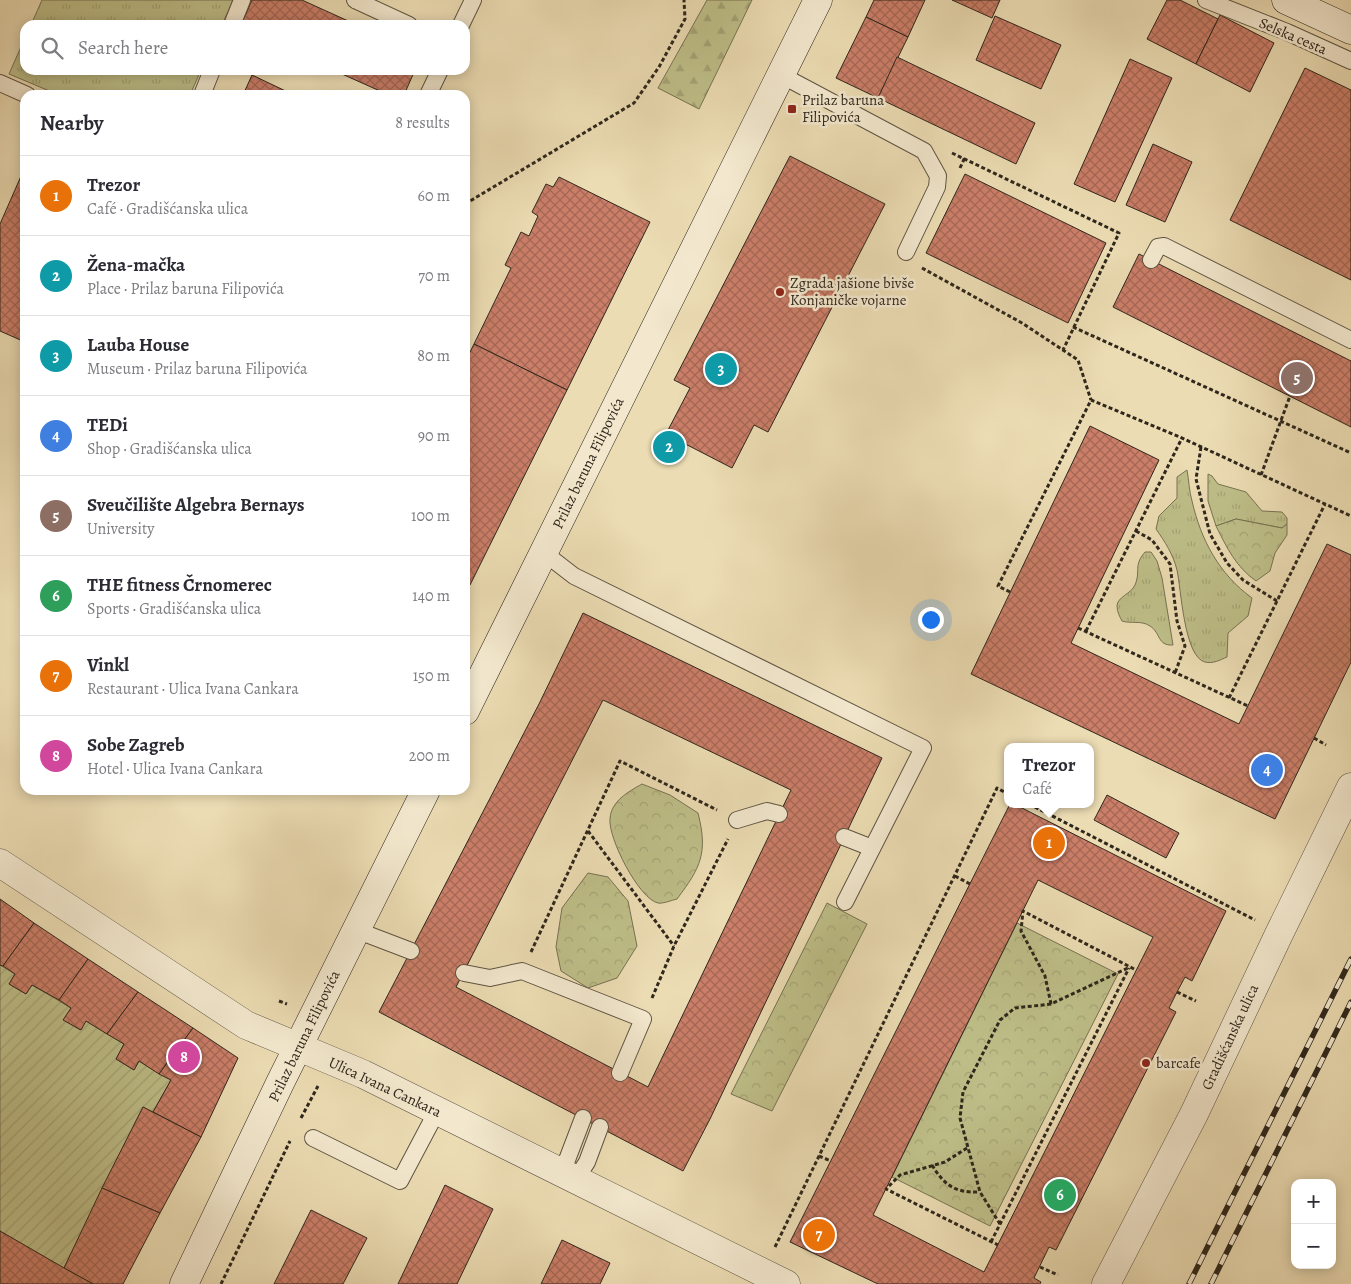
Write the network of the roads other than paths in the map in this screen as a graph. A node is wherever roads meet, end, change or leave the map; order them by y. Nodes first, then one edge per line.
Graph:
1 (242, 0) edge
2 (355, 0) edge
3 (473, 0) edge
4 (818, 0) edge
5 (1206, 0) edge
6 (1286, 0) edge
7 (234, 20) edge
8 (398, 20) edge
9 (463, 20) edge
10 (1351, 30) edge
11 (1351, 61) edge
12 (781, 74) junction
13 (210, 75) edge
14 (438, 75) edge
15 (0, 83) edge
16 (204, 90) edge
17 (430, 90) edge
18 (20, 92) edge
19 (911, 258) road end
20 (1151, 260) dead end
21 (1351, 340) edge
22 (544, 552) junction
23 (470, 701) edge
24 (1351, 787) edge
25 (424, 795) edge
26 (779, 814) dead end
27 (737, 820) road end
28 (844, 837) dead end
29 (872, 848) junction
30 (0, 863) edge
31 (845, 902) dead end
32 (356, 930) junction
33 (411, 951) dead end
34 (464, 973) dead end
35 (298, 1048) junction
36 (615, 1070) dead end
37 (437, 1111) junction
38 (583, 1118) dead end
39 (600, 1127) dead end
40 (313, 1138) dead end
41 (569, 1176) junction
42 (184, 1284) edge
43 (786, 1284) edge
44 (1106, 1284) edge

1 - 7 lane
2 - 8 lane
3 - 9 lane
4 - 12 street, Prilaz baruna Filipovića
5 - 11 lane, Selska cesta
6 - 10 street, Selska cesta
12 - 19 lane
12 - 22 street, Prilaz baruna Filipovića
13 - 16 lane
14 - 17 lane
15 - 18 lane
20 - 21 lane
22 - 23 street, Prilaz baruna Filipovića
22 - 29 lane
24 - 44 street, Gradišćanska ulica
25 - 32 street, Prilaz baruna Filipovića
26 - 27 lane
28 - 29 lane
29 - 31 lane
30 - 35 street, Ulica Ivana Cankara
32 - 33 lane
32 - 35 street, Prilaz baruna Filipovića
34 - 36 lane
35 - 37 street, Ulica Ivana Cankara
35 - 42 street, Prilaz baruna Filipovića
37 - 40 lane
37 - 41 street, Ulica Ivana Cankara
38 - 41 lane
39 - 41 lane
41 - 43 street, Ulica Ivana Cankara

